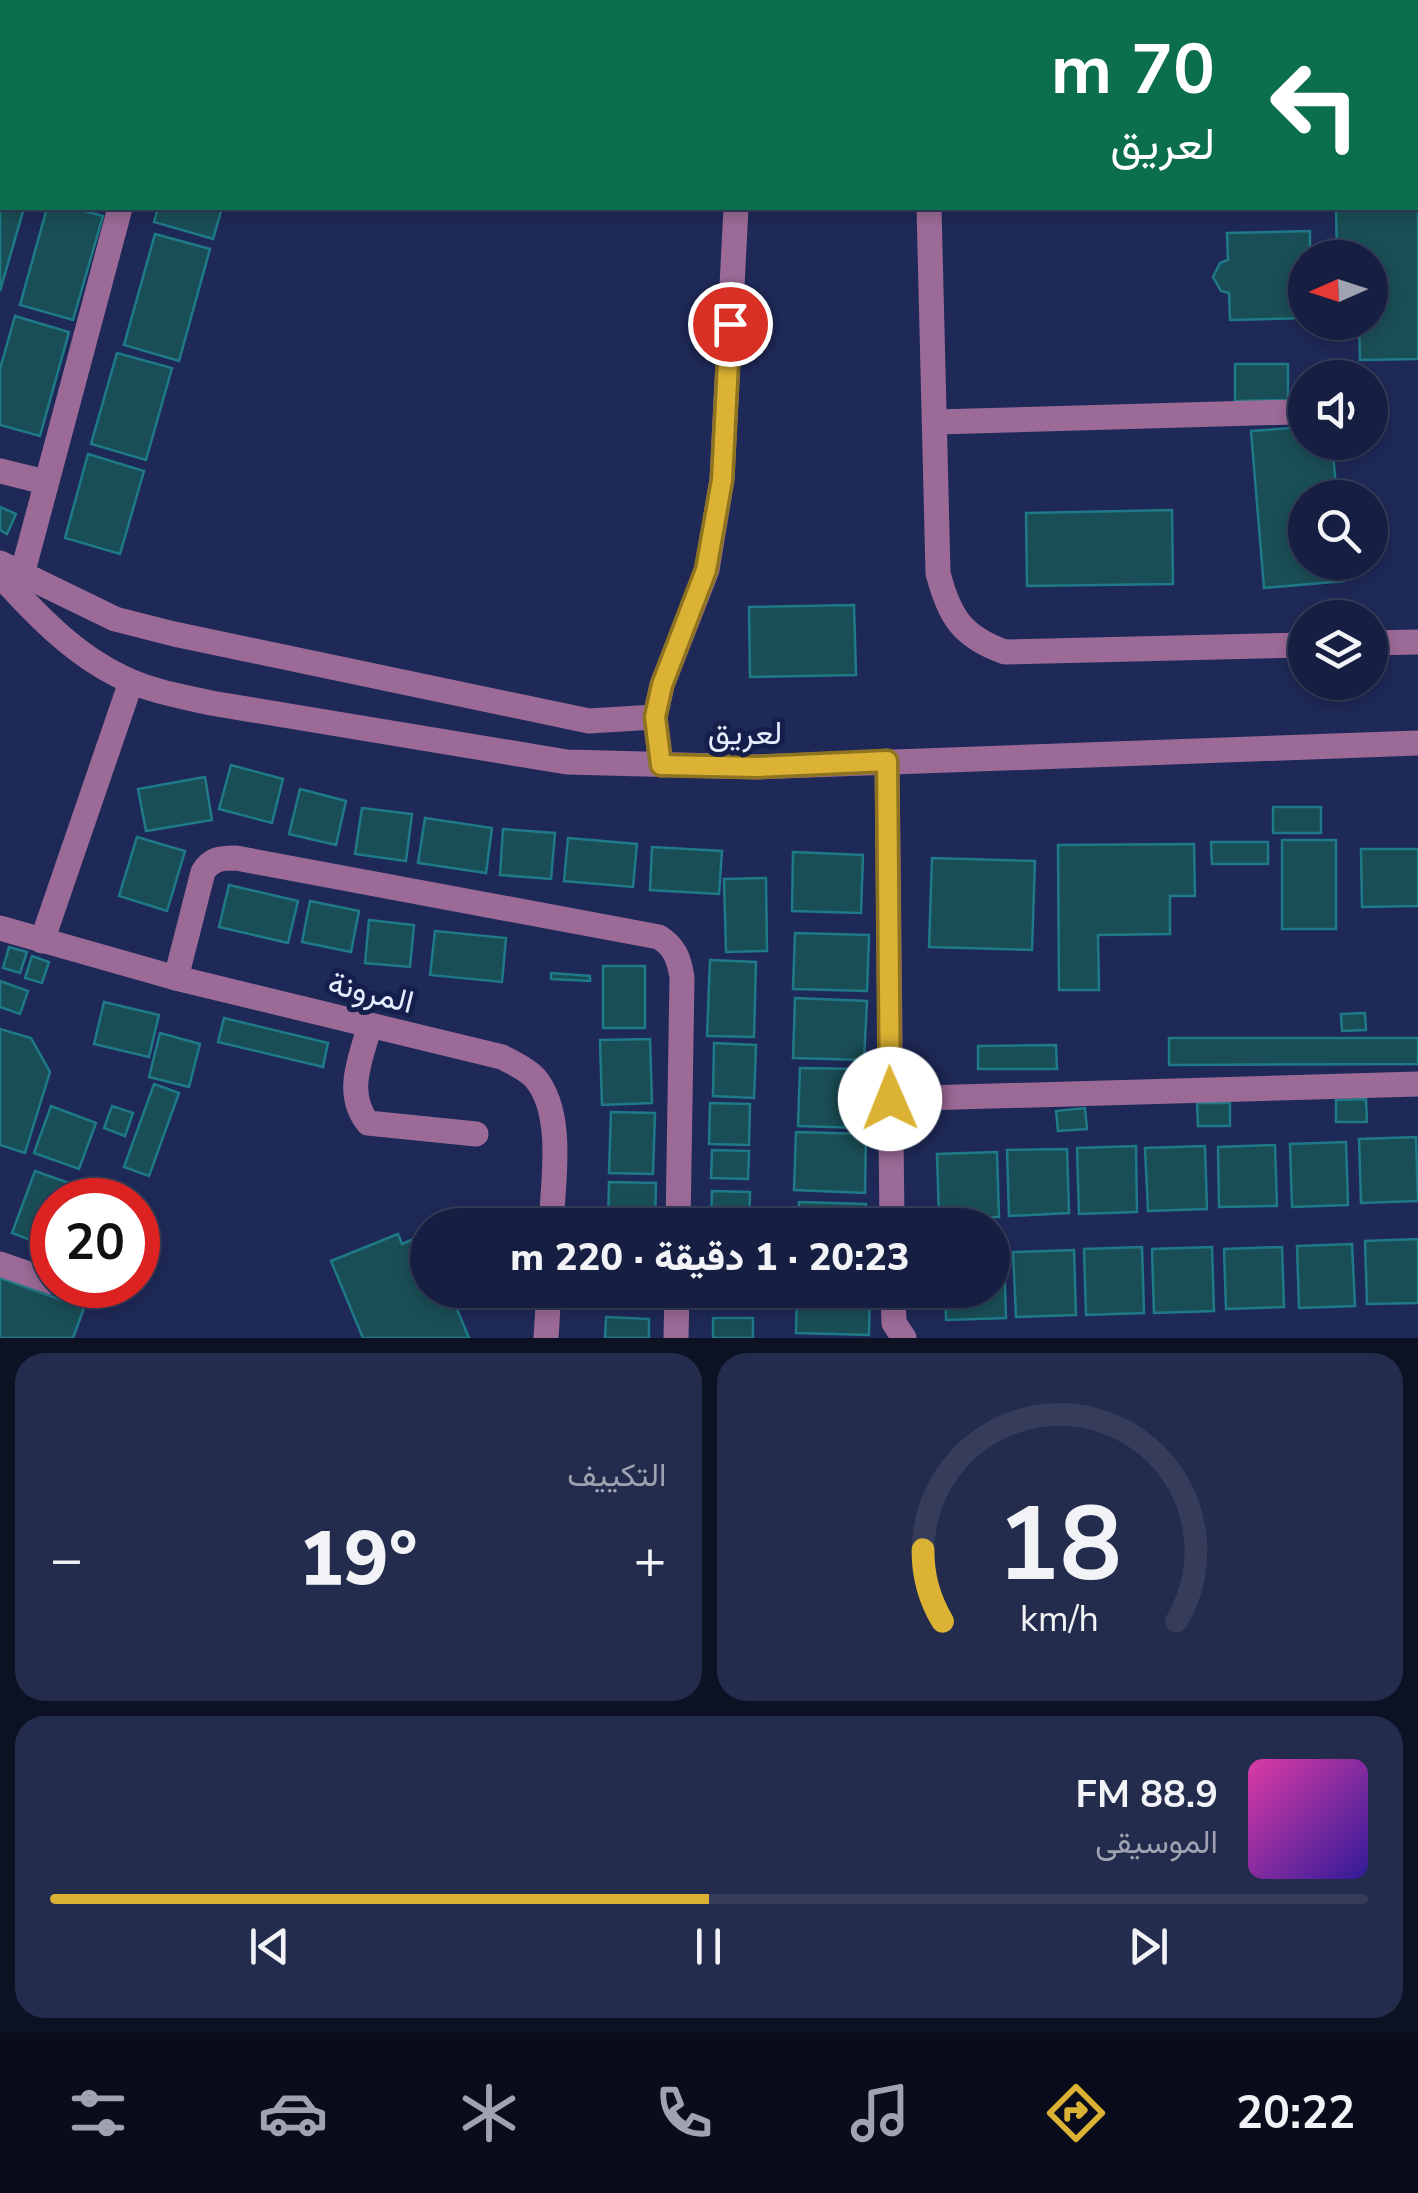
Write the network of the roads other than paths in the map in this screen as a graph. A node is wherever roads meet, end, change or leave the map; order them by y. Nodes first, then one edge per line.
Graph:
1 (119, 210) edge
2 (736, 210) edge
3 (929, 210) edge
4 (1288, 412) edge
5 (936, 422) junction
6 (0, 471) edge
7 (45, 482) junction
8 (8, 570) edge
9 (1418, 642) edge
10 (1388, 643) edge
11 (1288, 645) edge
12 (131, 682) junction
13 (655, 717) junction
14 (1418, 743) edge
15 (887, 761) junction
16 (661, 765) junction
17 (0, 928) edge
18 (42, 940) junction
19 (176, 978) junction
20 (370, 1025) junction
21 (1418, 1084) edge
22 (890, 1099) junction
23 (476, 1134) dead end
24 (553, 1208) edge
25 (678, 1208) edge
26 (892, 1208) edge
27 (0, 1264) edge
28 (30, 1274) edge
29 (547, 1308) edge
30 (676, 1308) edge
31 (894, 1308) edge
32 (546, 1338) edge
33 (676, 1338) edge
34 (904, 1338) edge

1 - 7 street
2 - 13 street
3 - 5 street
4 - 5 street
5 - 11 street
6 - 7 street
7 - 8 street
8 - 12 street, لعريق
8 - 13 street
9 - 10 street
12 - 16 street, لعريق
12 - 18 street
13 - 16 street
14 - 15 street, لعريق
15 - 16 street, لعريق
15 - 22 street
17 - 18 street, المرونة
18 - 19 street, المرونة
19 - 20 street, المرونة
19 - 25 street
20 - 23 street
20 - 24 street, المرونة
21 - 22 street
22 - 26 street
27 - 28 street
29 - 32 street
30 - 33 street
31 - 34 street

